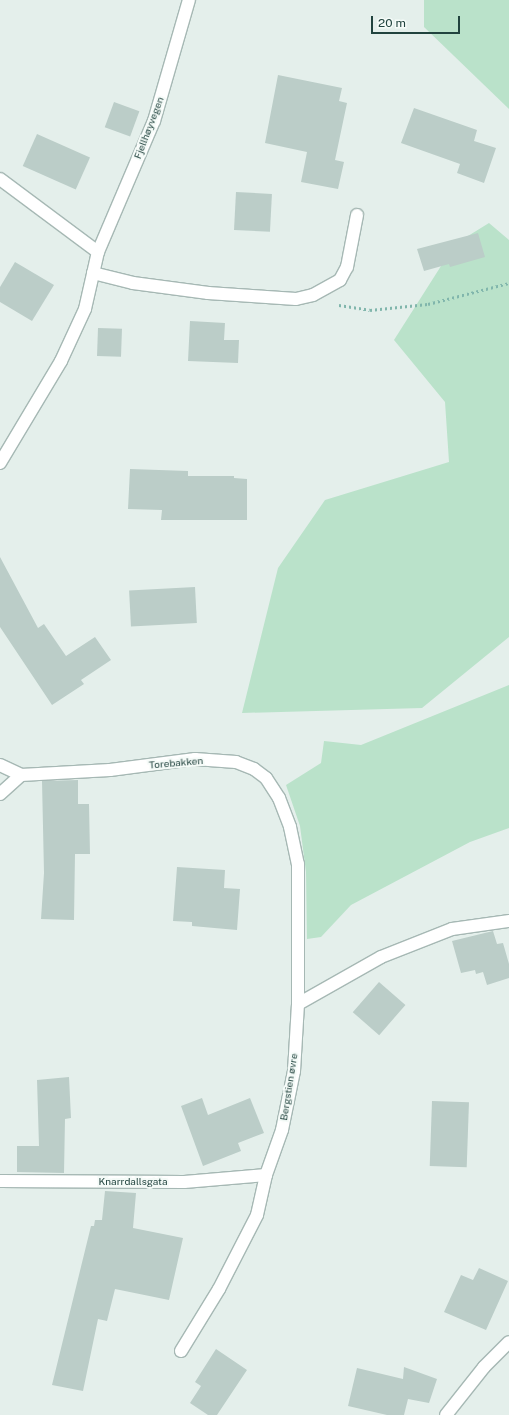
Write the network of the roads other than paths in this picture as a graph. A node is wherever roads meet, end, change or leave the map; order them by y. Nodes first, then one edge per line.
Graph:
1 (188, 0) edge
2 (0, 179) edge
3 (357, 215) dead end
4 (98, 252) junction
5 (94, 273) junction
6 (0, 463) edge
7 (0, 765) edge
8 (21, 775) junction
9 (0, 794) edge
10 (509, 921) edge
11 (298, 1004) junction
12 (266, 1175) junction
13 (0, 1181) edge
14 (509, 1342) edge
15 (181, 1351) dead end
16 (446, 1415) edge

1 - 4 street, Fjellhøyvegen
2 - 4 street
3 - 5 street
4 - 5 street, Fjellhøyvegen
5 - 6 street, Fjellhøyvegen
7 - 8 street
8 - 9 street
8 - 11 street, Torebakken
10 - 11 street
11 - 12 street, Bergstien øvre
12 - 13 street, Knarrdallsgata
12 - 15 street, Bergstien øvre
14 - 16 street

